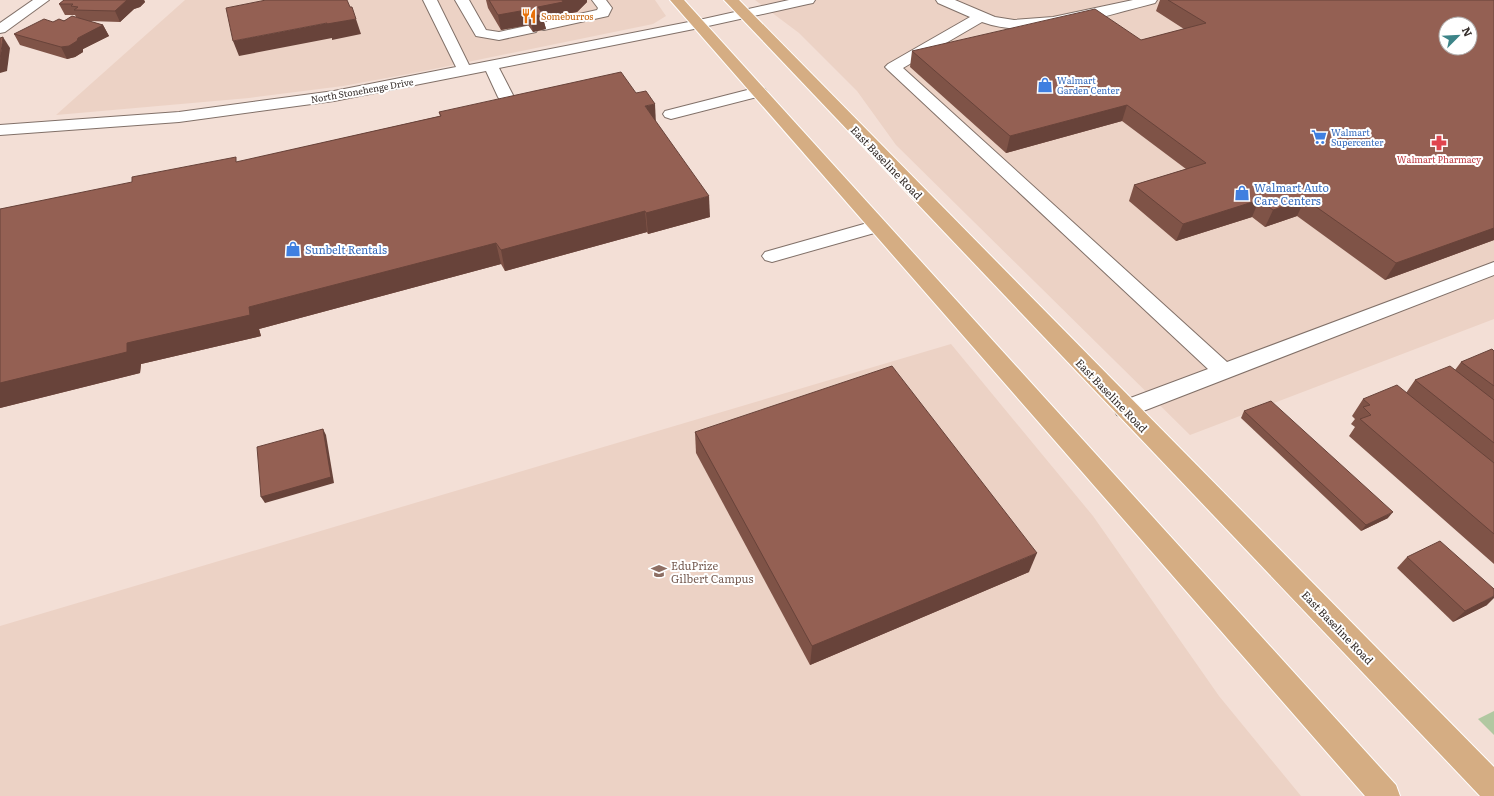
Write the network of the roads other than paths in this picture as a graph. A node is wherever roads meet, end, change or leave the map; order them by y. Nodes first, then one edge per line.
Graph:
1 (42, 0) edge
2 (430, 0) edge
3 (462, 0) edge
4 (599, 0) edge
5 (677, 0) edge
6 (730, 0) edge
7 (808, 0) edge
8 (943, 0) edge
9 (1150, 0) edge
10 (743, 14) junction
11 (982, 16) junction
12 (709, 22) junction
13 (0, 29) edge
14 (490, 66) junction
15 (465, 71) junction
16 (759, 92) junction
17 (506, 97) edge
18 (670, 114) dead end
19 (0, 130) edge
20 (878, 226) junction
21 (772, 256) dead end
22 (1494, 268) edge
23 (1223, 371) junction
24 (1125, 408) junction
25 (1494, 789) edge
26 (1385, 796) edge

1 - 13 street
2 - 15 street
3 - 4 street
5 - 12 main road
6 - 10 main road, East Baseline Road
7 - 10 street, North Stonehenge Drive
8 - 11 street
9 - 11 street
10 - 12 street, North Stonehenge Drive
10 - 24 main road, East Baseline Road
11 - 23 street
12 - 14 street, North Stonehenge Drive
12 - 16 main road
14 - 15 street, North Stonehenge Drive
14 - 17 street
15 - 19 street, North Stonehenge Drive
16 - 18 street
16 - 20 main road
20 - 21 street
20 - 26 main road
22 - 23 street
23 - 24 street
24 - 25 main road, East Baseline Road

